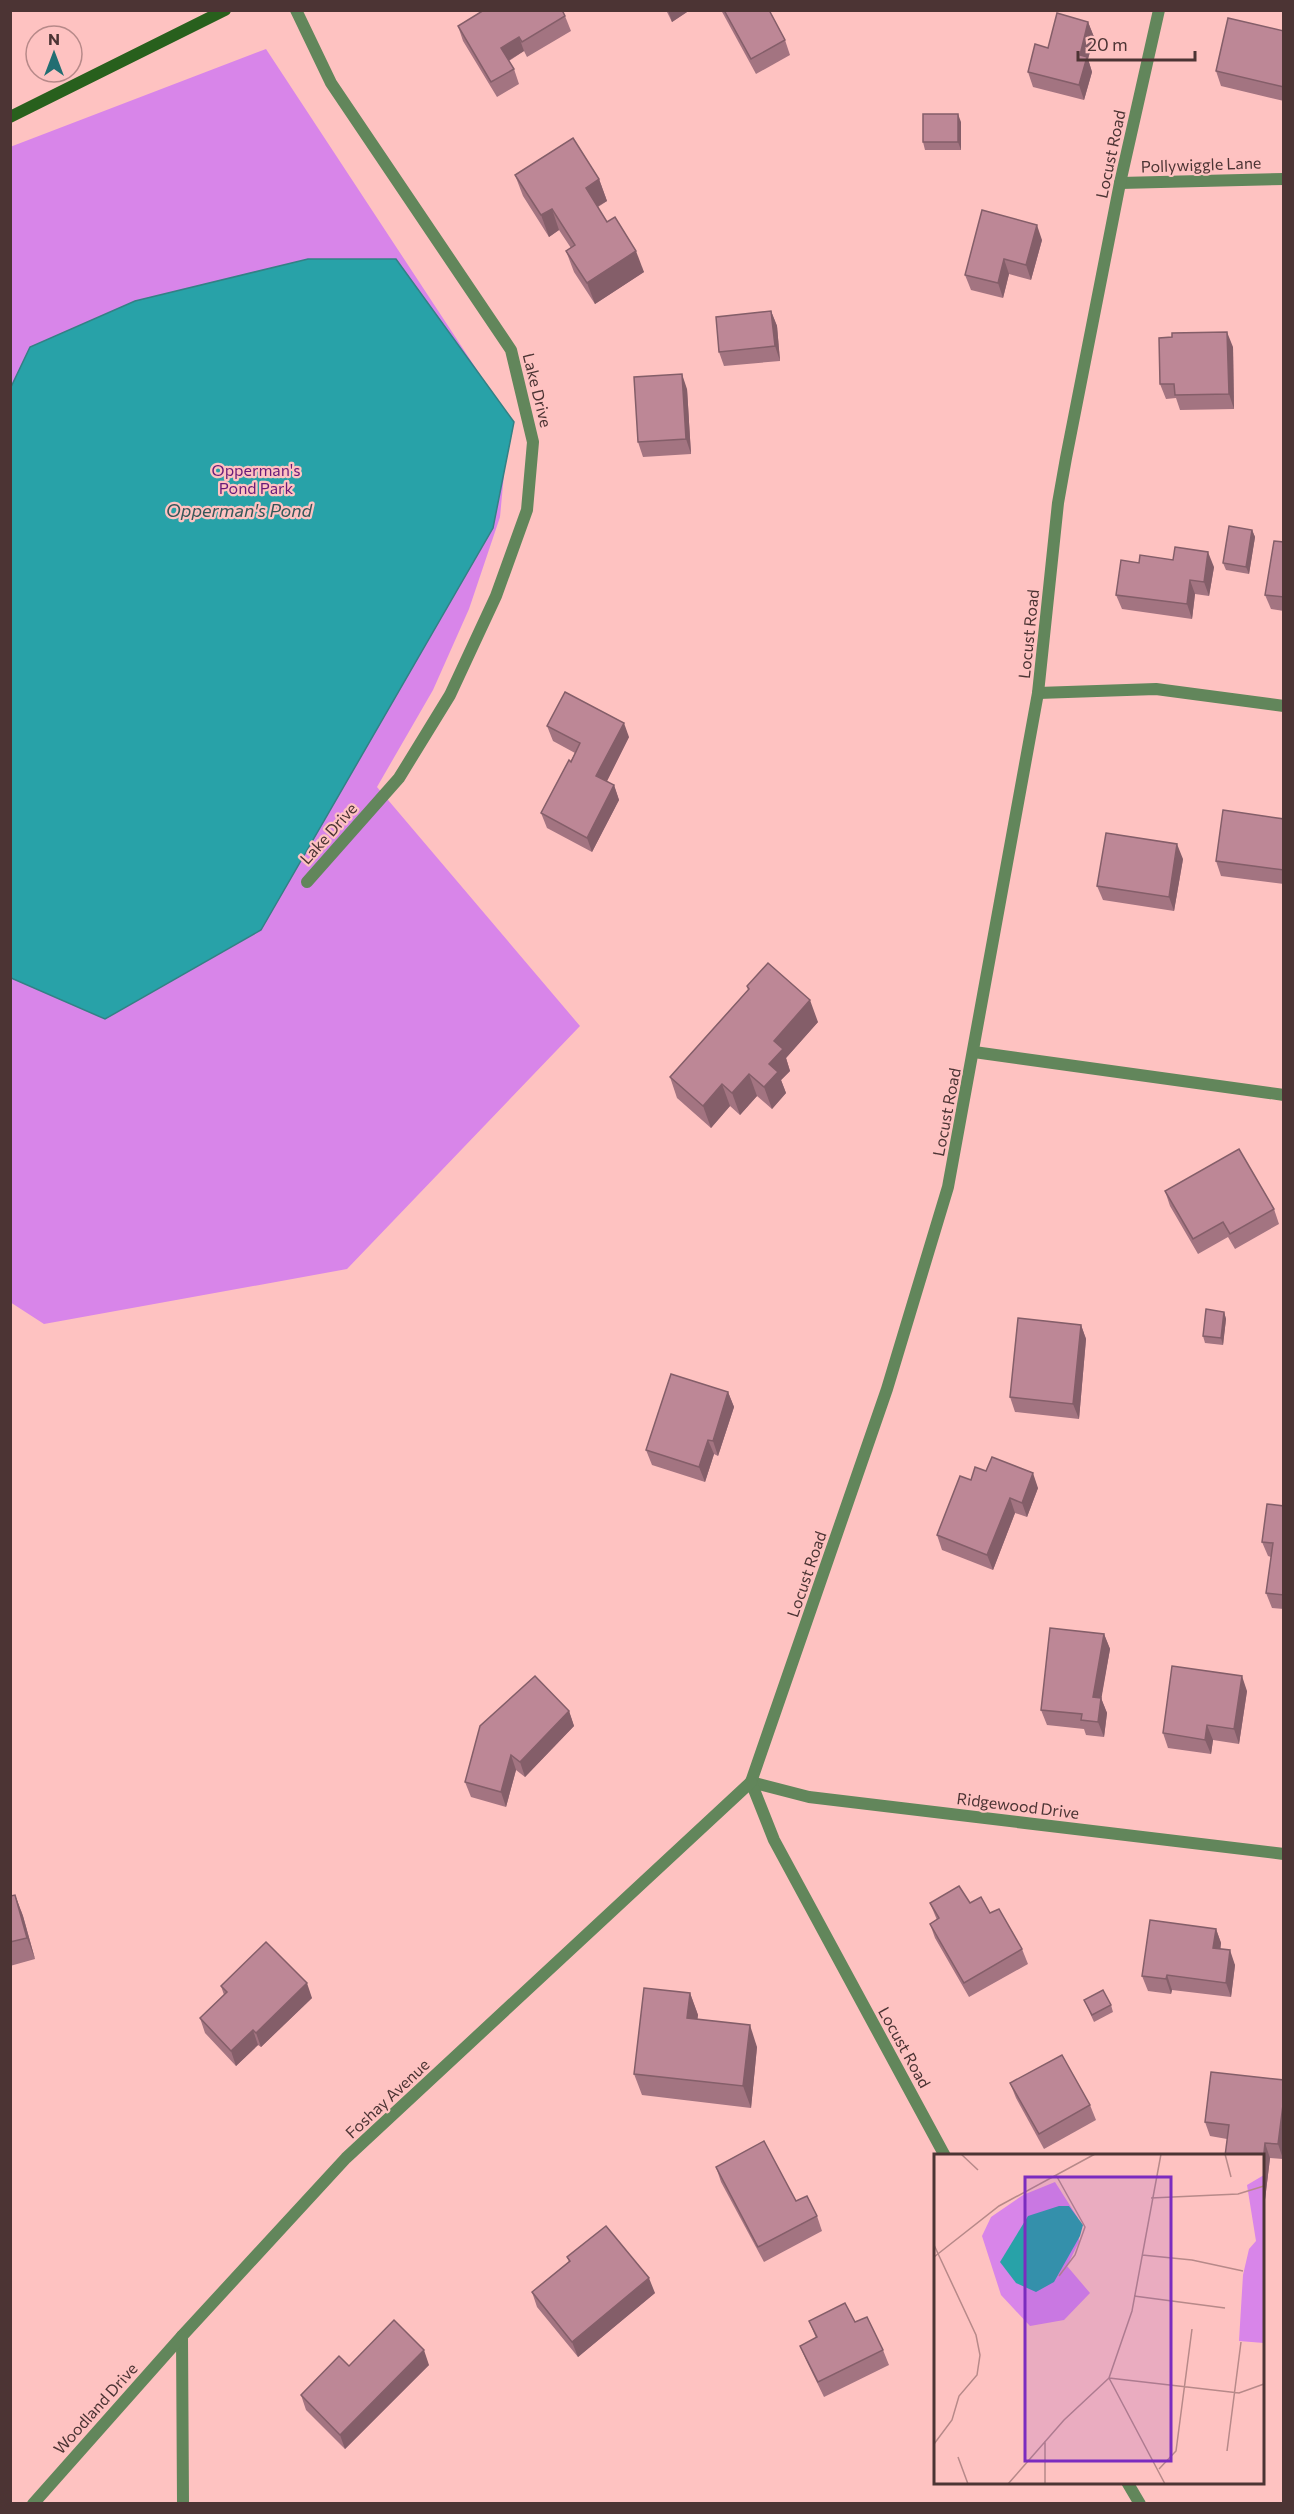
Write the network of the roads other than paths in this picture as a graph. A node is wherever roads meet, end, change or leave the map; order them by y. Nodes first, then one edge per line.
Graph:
1 (225, 10) edge
2 (296, 10) edge
3 (1159, 10) edge
4 (10, 117) edge
5 (1284, 178) edge
6 (1120, 183) junction
7 (1038, 693) junction
8 (1284, 706) edge
9 (307, 882) dead end
10 (974, 1052) junction
11 (1284, 1095) edge
12 (751, 1782) junction
13 (1284, 1854) edge
14 (944, 2154) edge
15 (182, 2336) junction
16 (1128, 2484) edge
17 (33, 2504) edge
18 (183, 2504) edge
19 (1140, 2504) edge

1 - 4 main road
2 - 9 street, Lake Drive
3 - 6 street, Locust Road
5 - 6 street, Pollywiggle Lane
6 - 7 street, Locust Road
7 - 8 street
7 - 10 street, Locust Road
10 - 11 street
10 - 12 street, Locust Road
12 - 13 street, Ridgewood Drive
12 - 14 street, Locust Road
12 - 15 street, Foshay Avenue
15 - 17 street, Woodland Drive
15 - 18 street
16 - 19 street

